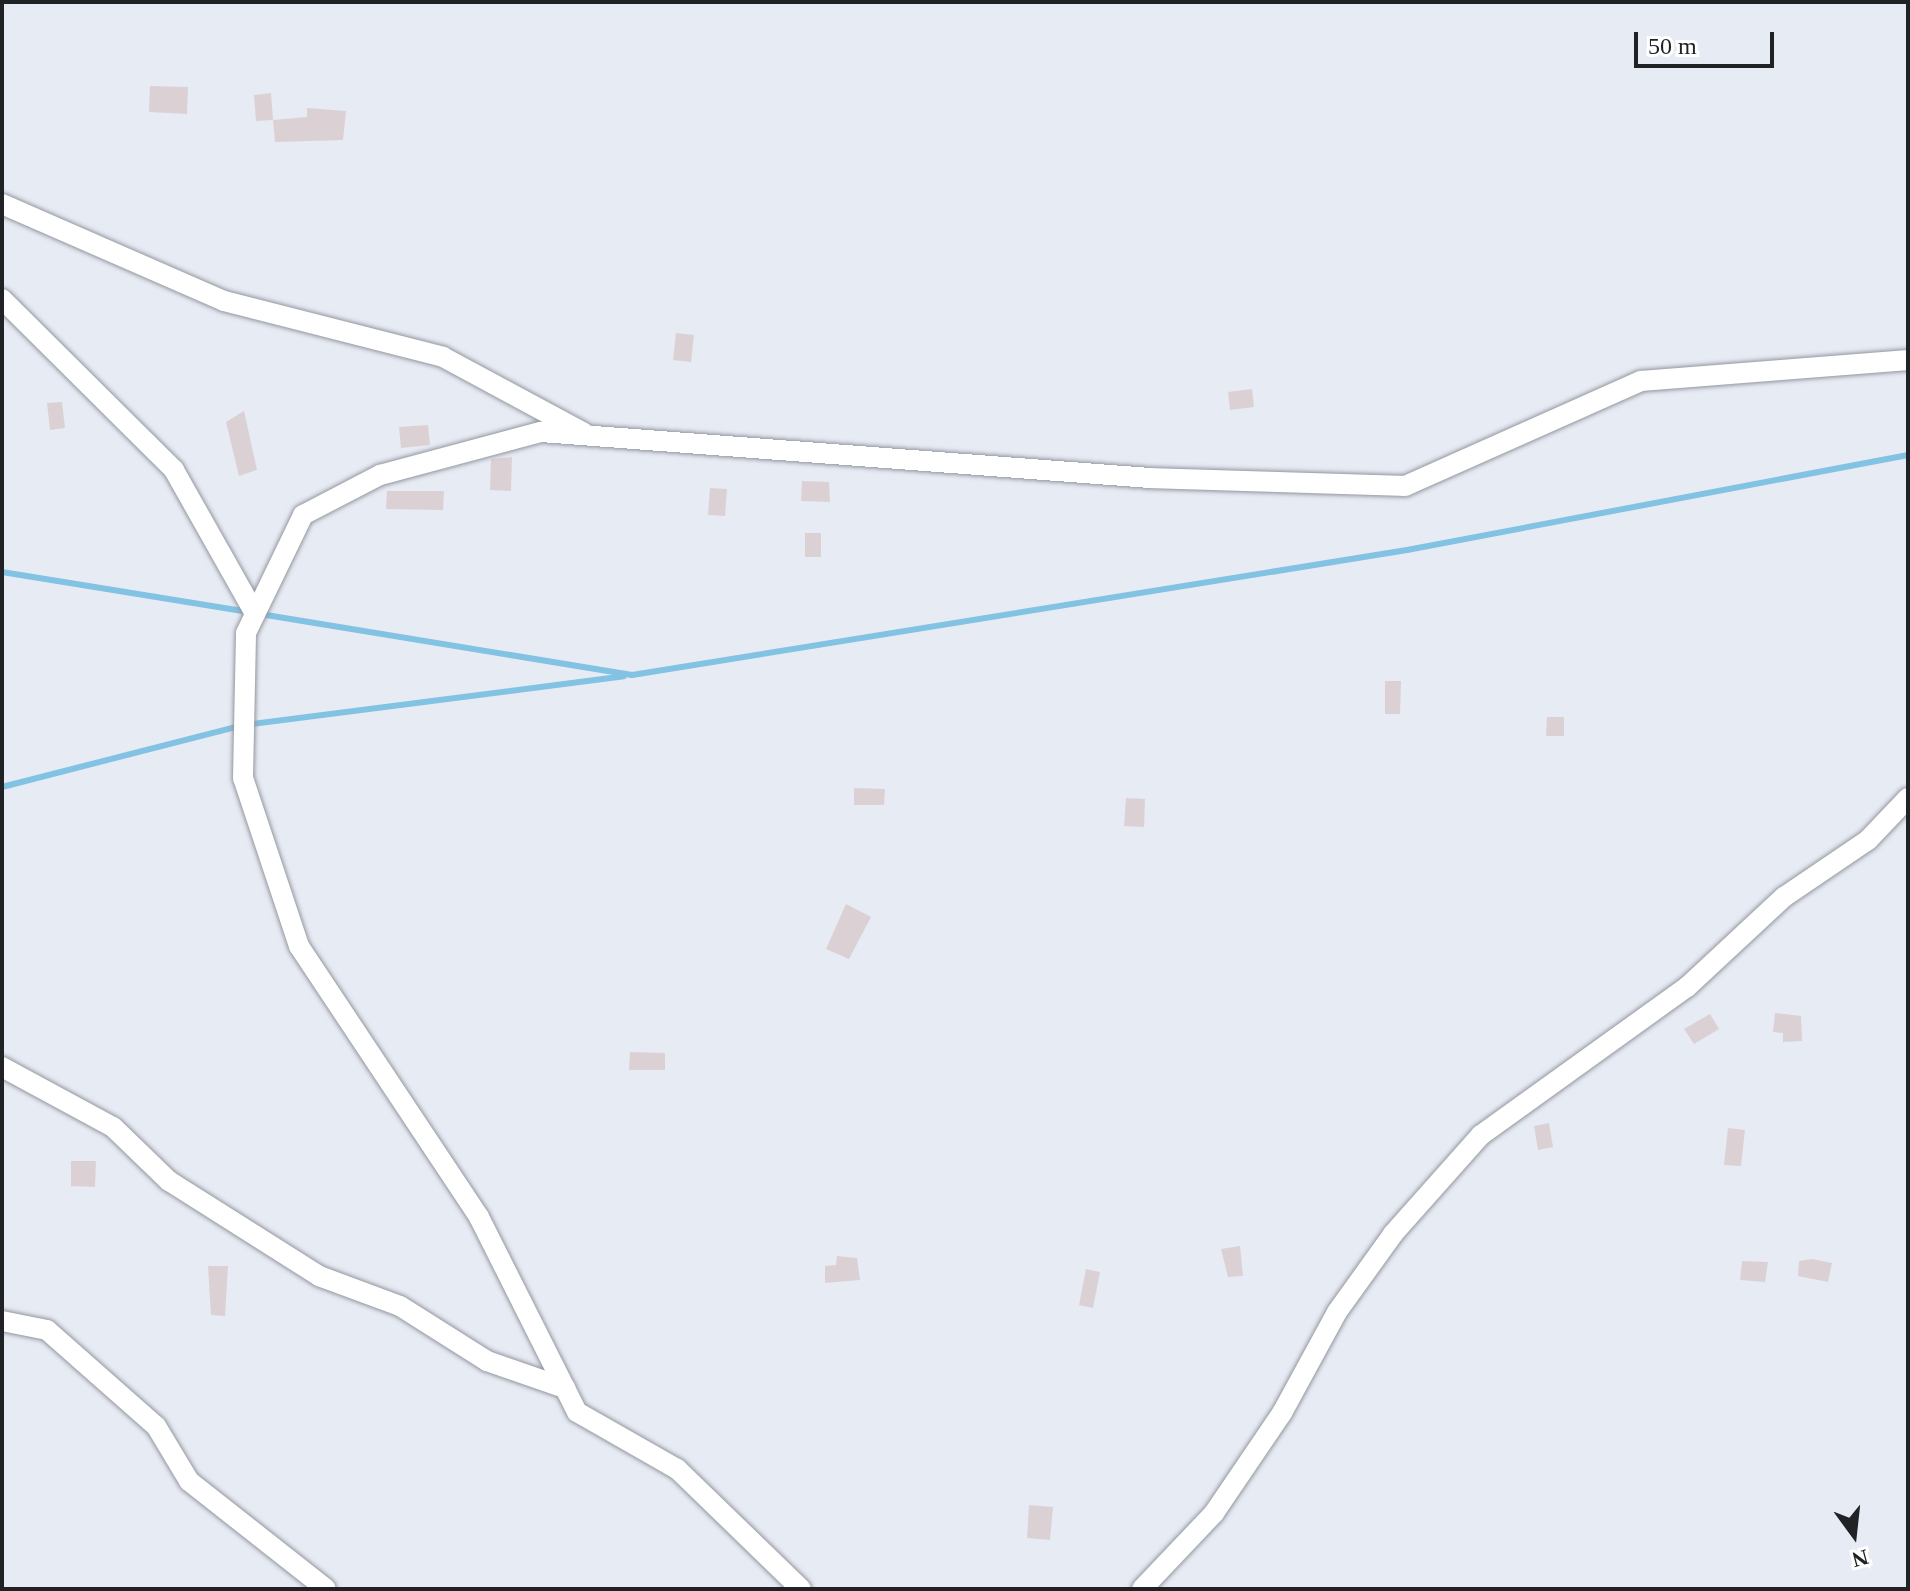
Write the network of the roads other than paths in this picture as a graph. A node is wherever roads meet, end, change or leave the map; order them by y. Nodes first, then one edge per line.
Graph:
1 (2, 204) edge
2 (2, 299) edge
3 (1908, 360) edge
4 (591, 437) junction
5 (255, 614) junction
6 (1908, 798) edge
7 (2, 1067) edge
8 (2, 1321) edge
9 (565, 1388) junction
10 (326, 1589) edge
11 (801, 1589) edge
12 (1142, 1589) edge

1 - 4 street
2 - 5 street
3 - 4 street
4 - 5 street
5 - 9 street
6 - 12 street
7 - 9 street
8 - 10 street
9 - 11 street

